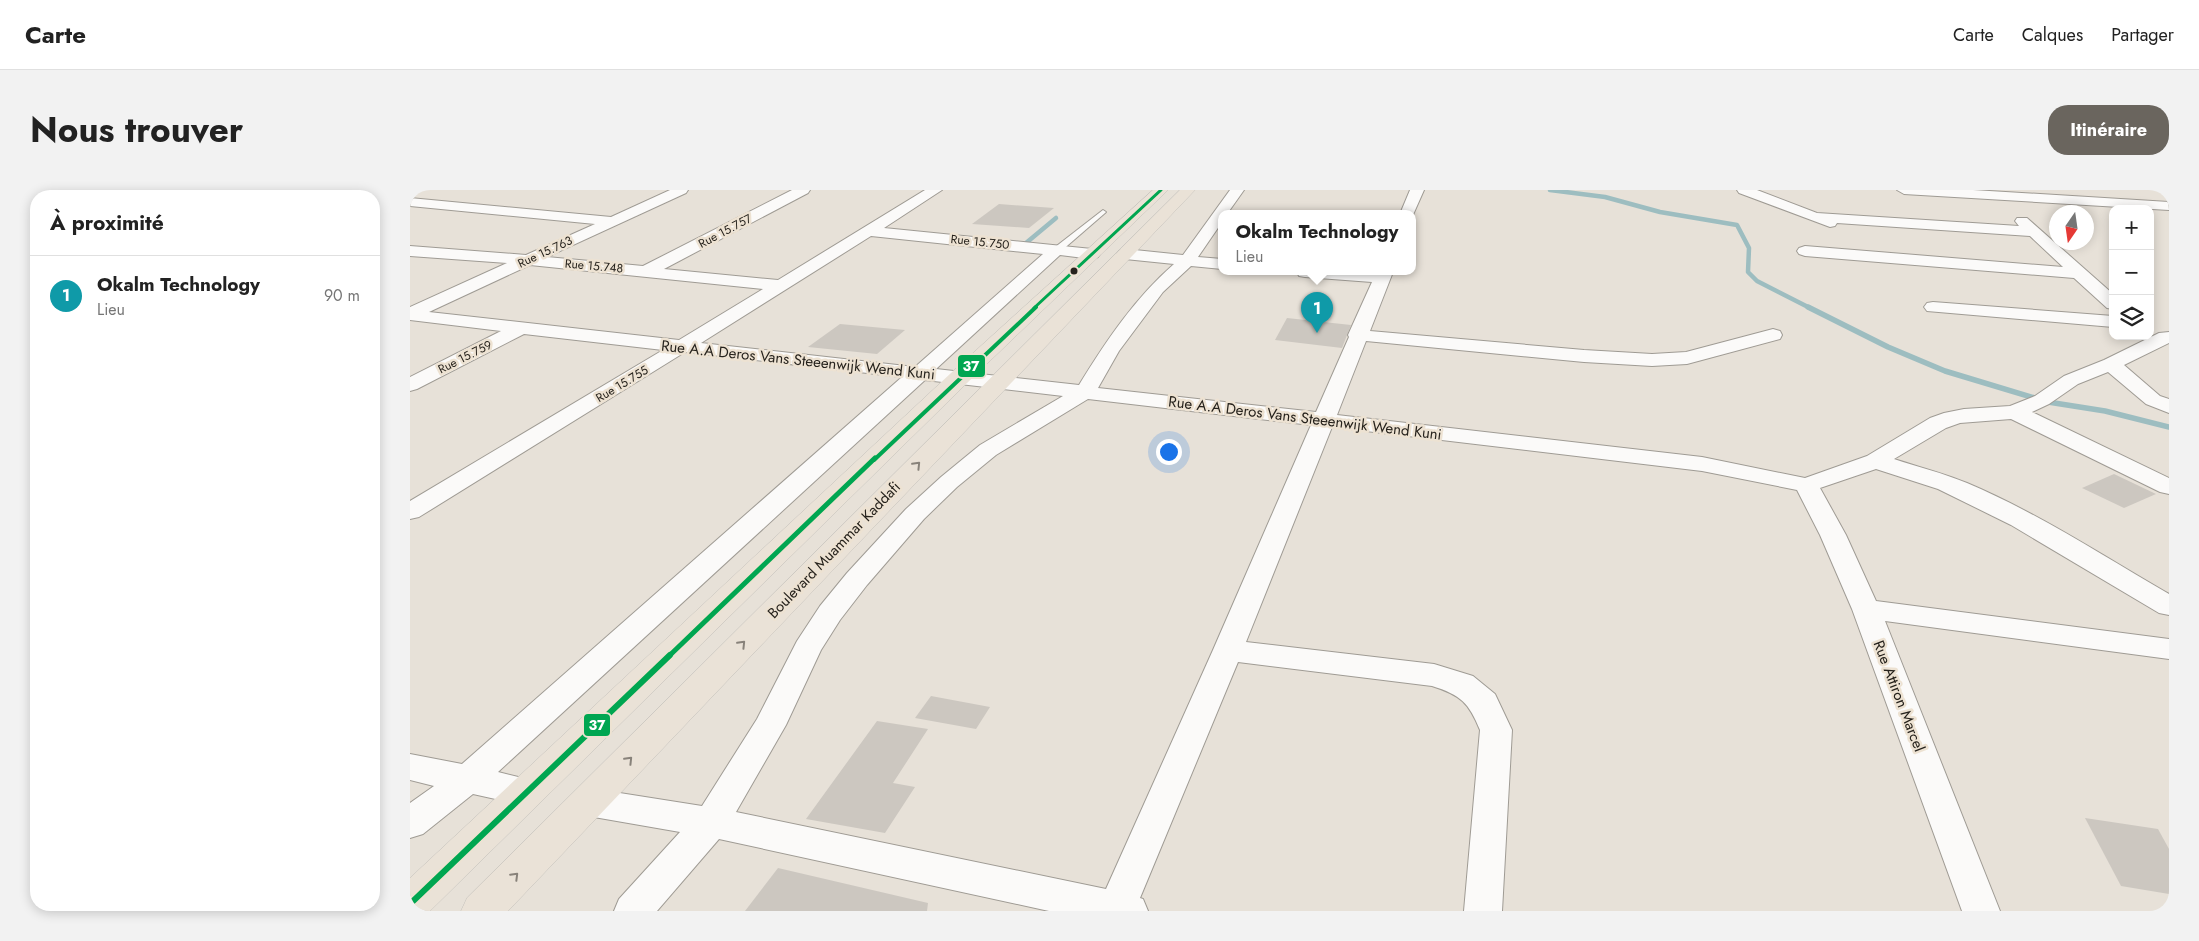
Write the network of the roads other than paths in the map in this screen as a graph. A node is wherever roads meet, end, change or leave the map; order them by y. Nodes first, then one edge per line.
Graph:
1 (681, 190) edge
2 (803, 190) edge
3 (935, 190) edge
4 (1161, 190) edge
5 (1188, 190) edge
6 (1237, 190) edge
7 (1417, 190) edge
8 (1744, 190) edge
9 (1904, 190) edge
10 (456, 193) dead end
11 (1991, 193) edge
12 (410, 202) edge
13 (429, 204) junction
14 (2109, 205) edge
15 (2169, 206) edge
16 (2154, 208) edge
17 (1223, 210) edge
18 (1409, 210) edge
19 (1102, 212) dead end
20 (2154, 216) edge
21 (1218, 217) edge
22 (1814, 217) junction
23 (611, 221) junction
24 (2163, 222) dead end
25 (868, 231) junction
26 (2035, 232) junction
27 (1860, 235) dead end
28 (1878, 242) dead end
29 (1057, 250) junction
30 (410, 251) edge
31 (1805, 251) dead end
32 (1092, 254) junction
33 (1125, 254) junction
34 (528, 260) junction
35 (1924, 260) junction
36 (1187, 261) junction
37 (1218, 264) edge
38 (647, 271) junction
39 (2078, 273) junction
40 (1384, 275) edge
41 (778, 285) junction
42 (2109, 300) edge
43 (1933, 307) dead end
44 (410, 315) edge
45 (2109, 322) edge
46 (520, 329) junction
47 (1357, 335) junction
48 (1773, 335) dead end
49 (2162, 335) edge
50 (682, 347) junction
51 (2111, 364) junction
52 (918, 374) junction
53 (959, 378) junction
54 (997, 383) junction
55 (410, 385) edge
56 (1085, 392) junction
57 (2169, 407) edge
58 (2014, 412) junction
59 (1324, 420) junction
60 (1875, 461) junction
61 (1806, 485) junction
62 (2169, 487) edge
63 (410, 512) edge
64 (2169, 606) edge
65 (1866, 609) junction
66 (2169, 649) edge
67 (1228, 650) junction
68 (410, 767) edge
69 (468, 780) junction
70 (527, 792) junction
71 (588, 802) junction
72 (711, 822) junction
73 (410, 823) edge
74 (410, 904) edge
75 (1120, 910) edge
76 (481, 911) edge
77 (633, 911) edge
78 (1483, 911) edge
79 (1981, 911) edge

1 - 23 street, Rue 15.763
2 - 38 street, Rue 15.757
3 - 25 street, Rue 15.755
4 - 32 main road
5 - 33 main road, Boulevard Muammar Kaddafi
6 - 17 street
7 - 18 street
8 - 22 street
9 - 11 street
10 - 13 street
11 - 14 street
11 - 26 street
12 - 13 street
13 - 23 street
15 - 16 street
19 - 29 lane
20 - 24 street
21 - 36 street
22 - 26 street
22 - 27 street
23 - 34 street, Rue 15.763
25 - 29 street, Rue 15.750
25 - 41 street, Rue 15.755
26 - 39 street
28 - 35 street
29 - 32 street, Rue 15.750
29 - 52 street
30 - 34 street, Rue 15.748
31 - 35 street
32 - 53 main road
33 - 36 street
33 - 54 main road, Boulevard Muammar Kaddafi
34 - 38 street, Rue 15.748
34 - 44 street, Rue 15.763
35 - 39 street
36 - 37 street
36 - 56 street
38 - 41 street, Rue 15.748
39 - 42 street
40 - 47 street
41 - 50 street, Rue 15.755
43 - 45 street
44 - 46 street, Rue A.A Deros Vans Steeenwijk Wend Kuni
46 - 50 street, Rue A.A Deros Vans Steeenwijk Wend Kuni
46 - 55 street, Rue 15.759
47 - 48 street
47 - 59 street
49 - 51 street
50 - 52 street, Rue A.A Deros Vans Steeenwijk Wend Kuni
50 - 63 street, Rue 15.755
51 - 57 street
51 - 58 street
52 - 53 street, Rue A.A Deros Vans Steeenwijk Wend Kuni
52 - 69 street
53 - 54 street, Rue A.A Deros Vans Steeenwijk Wend Kuni
53 - 70 main road
54 - 56 street, Rue A.A Deros Vans Steeenwijk Wend Kuni
71 -> 54 main road, Boulevard Muammar Kaddafi
56 - 59 street, Rue A.A Deros Vans Steeenwijk Wend Kuni
56 - 72 street
58 - 60 street
58 - 62 street
59 - 61 street, Rue A.A Deros Vans Steeenwijk Wend Kuni
59 - 67 street
60 - 61 street
60 - 64 street
61 - 65 street, Rue Attiron Marcel
65 - 66 street
65 - 79 street, Rue Attiron Marcel
67 - 75 street
67 - 78 street
68 - 69 street
69 - 70 street
69 - 73 street
70 - 74 main road
71 - 72 street
76 -> 71 main road, Boulevard Muammar Kaddafi
72 - 75 street
72 - 77 street

